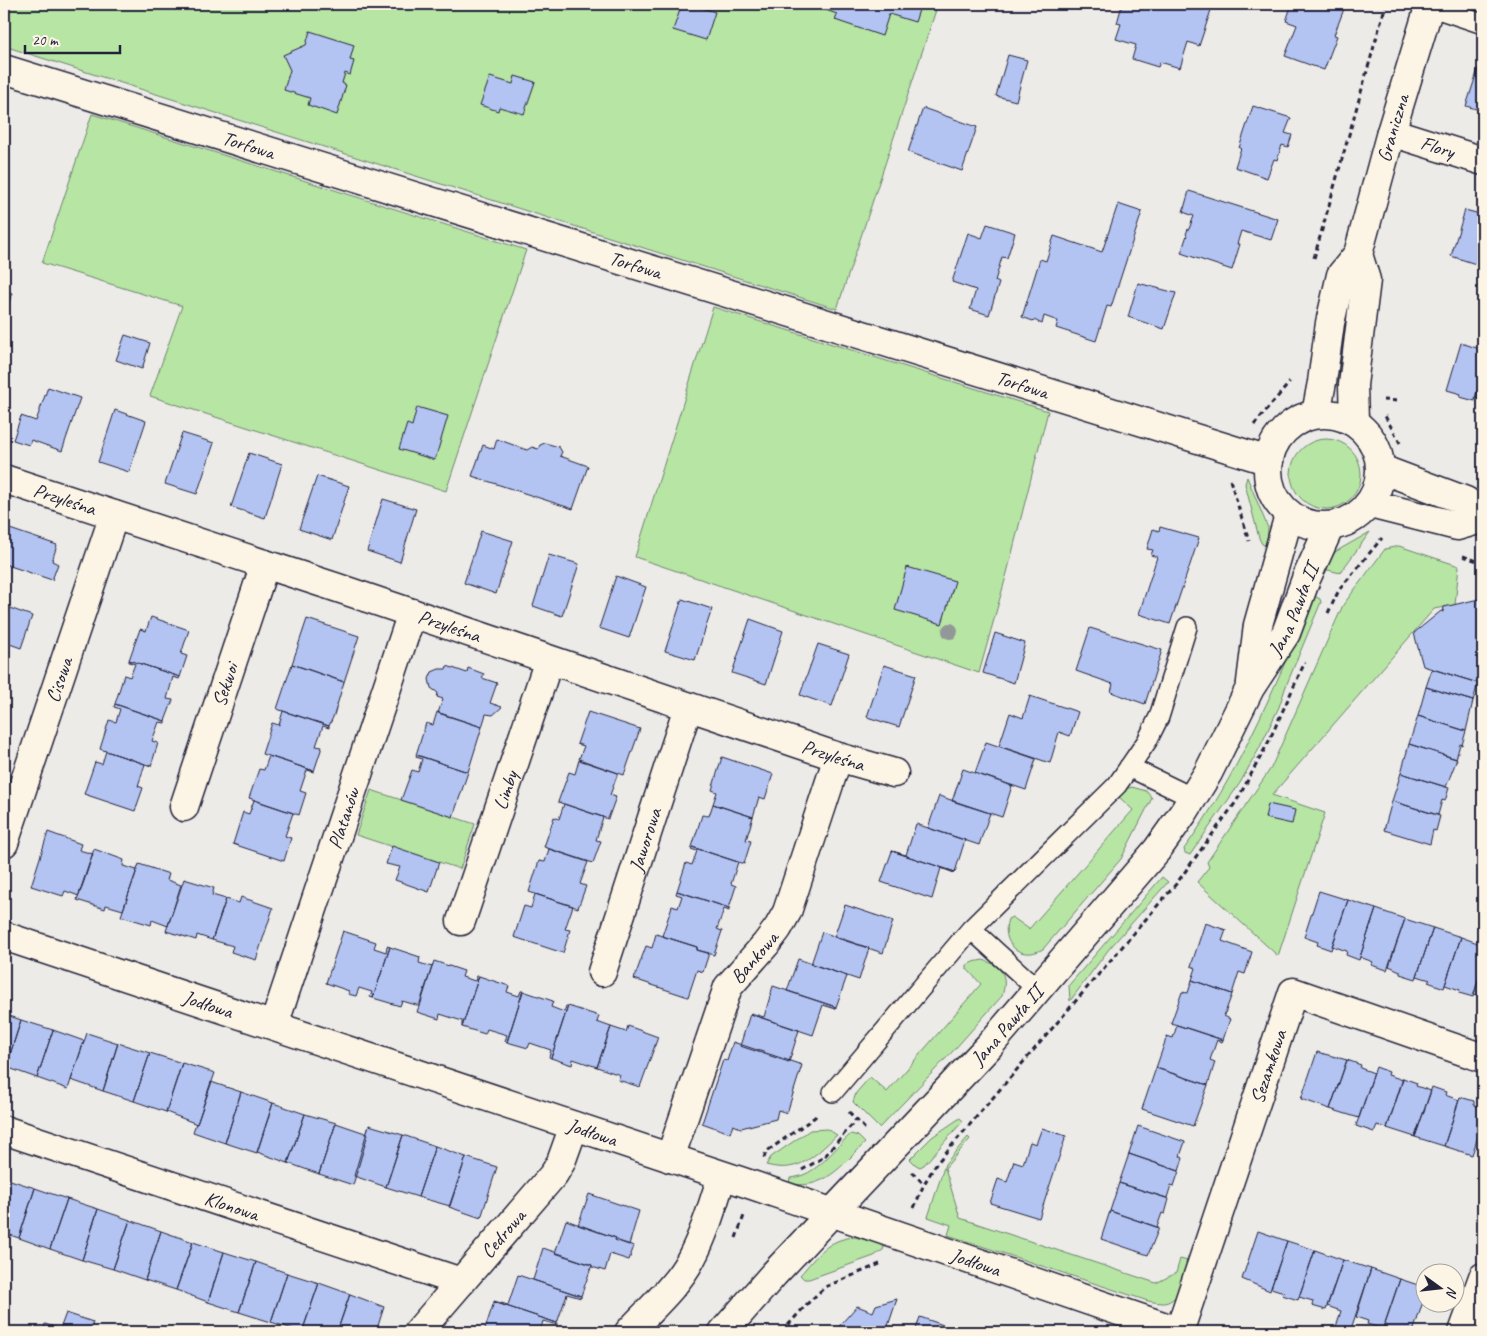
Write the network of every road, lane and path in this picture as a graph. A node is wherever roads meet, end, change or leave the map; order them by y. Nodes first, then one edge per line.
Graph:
1 (1386, 4) edge
2 (1430, 5) edge
3 (1483, 24) edge
4 (4, 69) edge
5 (1391, 132) junction
6 (1483, 161) edge
7 (1358, 254) junction
8 (1312, 265) dead end
9 (1292, 380) dead end
10 (1378, 401) dead end
11 (1398, 401) dead end
12 (1382, 410) dead end
13 (1316, 414) junction
14 (1354, 422) junction
15 (1249, 431) dead end
16 (1400, 444) dead end
17 (1268, 461) junction
18 (1381, 469) junction
19 (1232, 474) dead end
20 (4, 479) edge
21 (1370, 504) junction
22 (114, 515) junction
23 (1289, 515) junction
24 (1482, 519) edge
25 (1330, 526) junction
26 (1250, 543) dead end
27 (265, 564) junction
28 (412, 613) junction
29 (1188, 627) dead end
30 (549, 660) junction
31 (1250, 688) junction
32 (688, 707) junction
33 (838, 757) junction
34 (1129, 767) junction
35 (894, 772) dead end
36 (1193, 798) junction
37 (184, 807) dead end
38 (4, 843) edge
39 (461, 921) dead end
40 (971, 929) junction
41 (4, 936) edge
42 (602, 972) dead end
43 (1038, 990) junction
44 (274, 1025) junction
45 (1483, 1058) edge
46 (833, 1092) joint
47 (574, 1126) junction
48 (4, 1130) edge
49 (670, 1158) junction
50 (763, 1160) dead end
51 (722, 1176) junction
52 (831, 1213) junction
53 (1483, 1277) edge
54 (461, 1282) junction
55 (788, 1325) dead end
56 (418, 1332) edge
57 (629, 1332) edge
58 (722, 1332) edge
59 (796, 1332) edge
60 (1180, 1332) edge
61 (1462, 1332) edge

1 - 8 path
2 - 3 lane
2 - 5 street, Graniczna
4 - 17 street, Torfowa
5 - 6 street, Flory
5 - 7 street, Graniczna
7 - 13 street, Graniczna
7 - 14 street
9 - 15 path
10 - 11 path
12 - 16 path
13 - 14 street
13 - 17 street
14 - 18 street
17 - 23 street
18 - 21 street
18 - 24 street
19 - 26 path
20 - 22 street, Przyleśna
21 - 24 street
21 - 25 street
22 - 27 street, Przyleśna
22 - 38 street, Cisowa
23 - 25 street
23 - 31 street, Jana Pawła II
25 - 31 street, Jana Pawła II
27 - 28 street, Przyleśna
27 - 37 street, Sekwoi
28 - 30 street, Przyleśna
28 - 44 street, Platanów
29 - 34 lane
30 - 32 street, Przyleśna
30 - 39 street, Limby
31 - 36 street, Jana Pawła II
32 - 33 street, Przyleśna
32 - 42 street, Jaworowa
33 - 35 street, Przyleśna
33 - 49 street, Bankowa
34 - 36 lane
34 - 40 lane
36 - 43 street, Jana Pawła II
40 - 43 lane
40 - 46 lane
41 - 44 street, Jodłowa
43 - 52 street, Jana Pawła II
44 - 47 street, Jodłowa
45 - 60 street, Sezamkowa
46 - 50 path
47 - 49 street, Jodłowa
47 - 54 street, Cedrowa
48 - 54 street, Klonowa
49 - 51 street, Jodłowa
51 - 52 street, Jodłowa
51 - 57 street
52 - 58 street, Jana Pawła II
52 - 60 street, Jodłowa
53 - 61 street
54 - 56 street, Cedrowa
55 - 59 path

